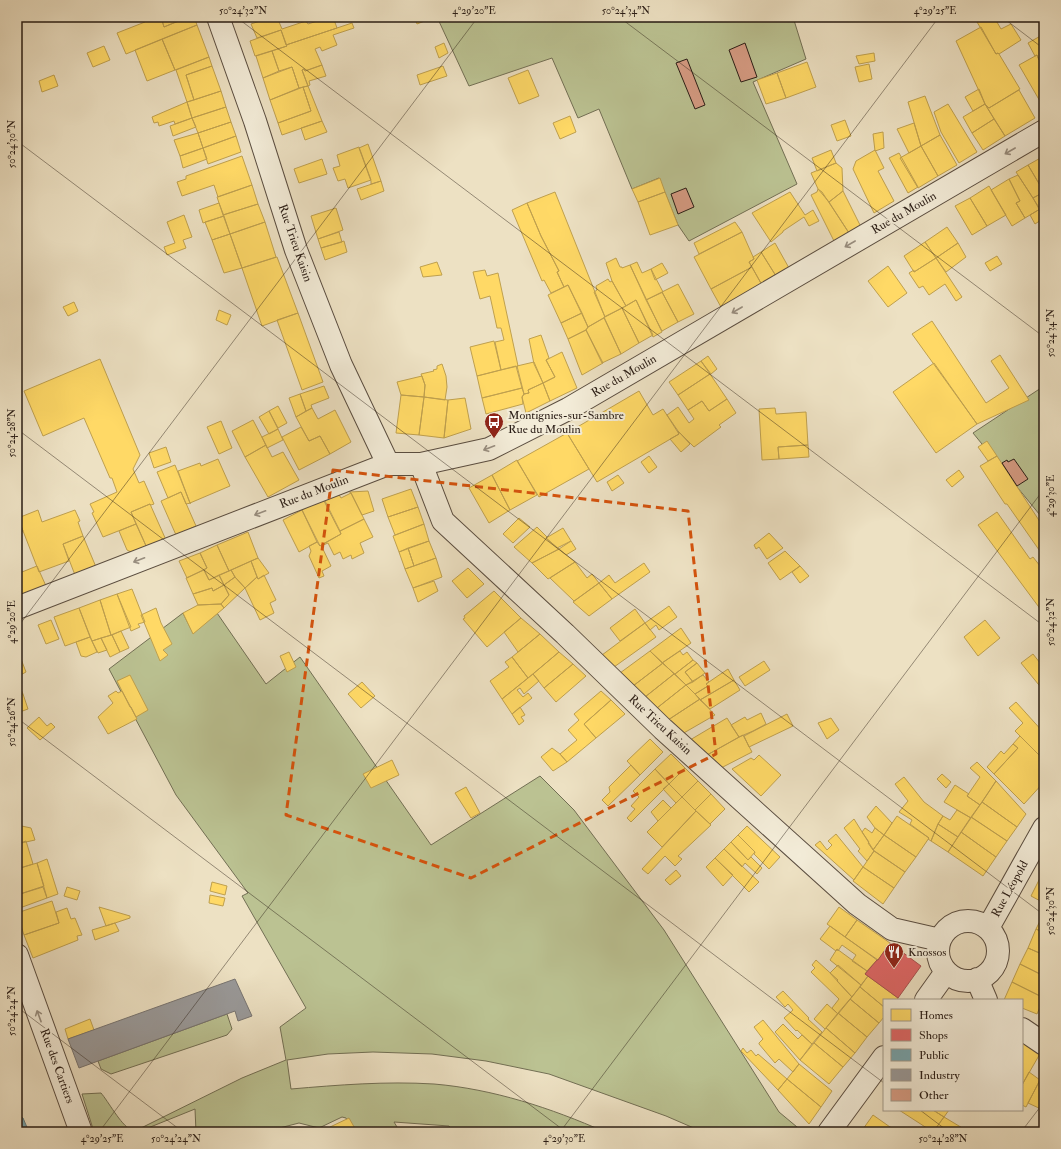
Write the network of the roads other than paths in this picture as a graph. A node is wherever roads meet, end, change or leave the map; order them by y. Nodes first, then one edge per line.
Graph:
1 (218, 17) edge
2 (1044, 131) edge
3 (388, 464) junction
4 (421, 464) junction
5 (17, 608) edge
6 (1044, 828) edge
7 (988, 928) junction
8 (940, 940) junction
9 (17, 955) edge
10 (946, 972) junction
11 (977, 980) junction
12 (927, 999) edge
13 (986, 999) edge
14 (1023, 1030) edge
15 (1044, 1044) edge
16 (883, 1058) edge
17 (81, 1132) edge
18 (829, 1132) edge

1 - 3 street, Rue Trieu Kaisin
2 -> 4 street, Rue du Moulin
3 - 4 street, Rue du Moulin
3 -> 5 street, Rue du Moulin
4 - 8 street, Rue Trieu Kaisin
6 - 7 street, Rue Léopold
7 - 8 street, Rue Léopold
7 - 11 street, Rue Léopold
8 - 10 street
17 -> 9 street, Rue des Cartiers
10 - 11 street
10 - 12 street
11 - 13 street
14 - 15 street
16 - 18 street

